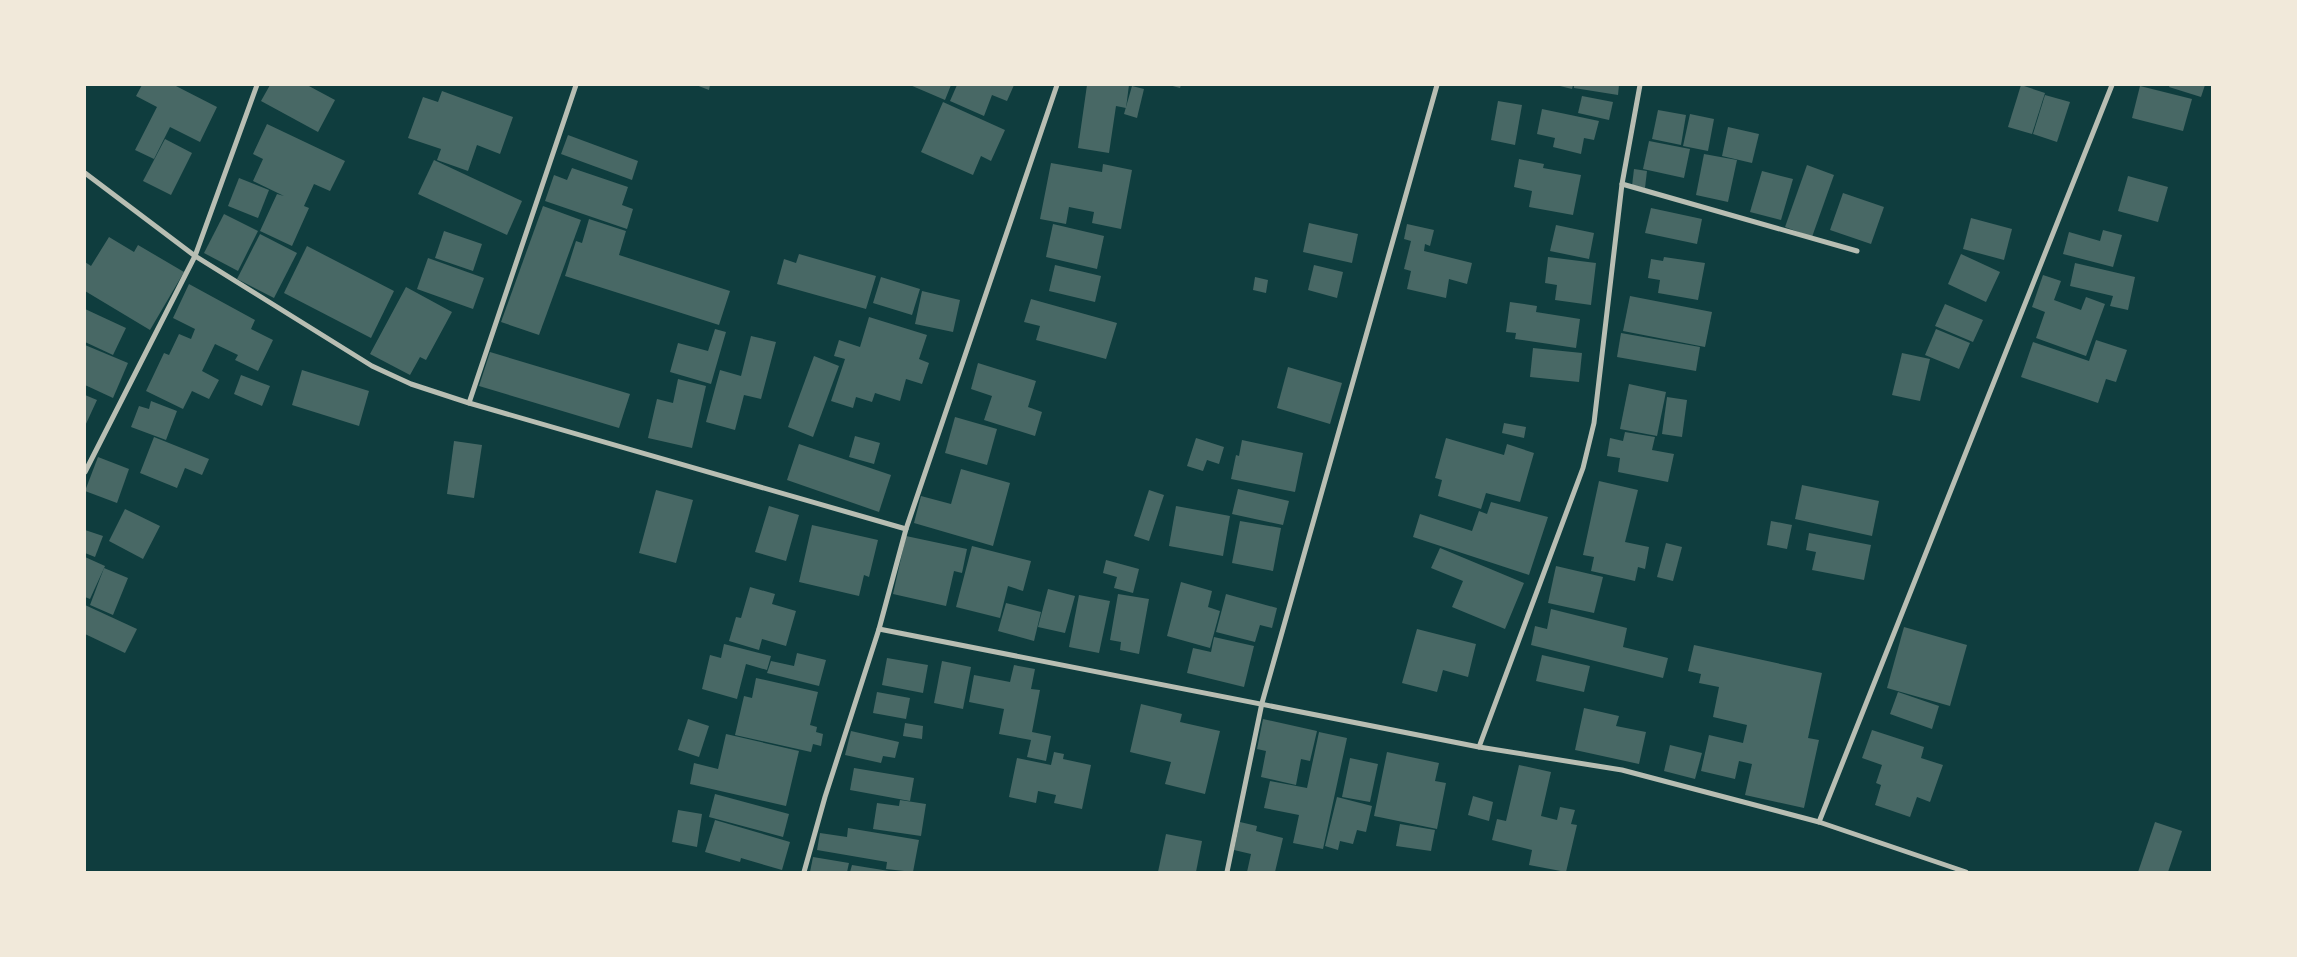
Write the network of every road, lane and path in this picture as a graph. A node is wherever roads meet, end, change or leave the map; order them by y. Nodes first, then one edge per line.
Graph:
1 (257, 85) edge
2 (576, 85) edge
3 (1057, 85) edge
4 (1437, 85) edge
5 (1640, 85) edge
6 (2112, 85) edge
7 (85, 173) edge
8 (1622, 184) junction
9 (1857, 251) dead end
10 (195, 256) junction
11 (469, 404) junction
12 (85, 472) edge
13 (906, 529) junction
14 (878, 629) junction
15 (1262, 703) junction
16 (1479, 747) junction
17 (1819, 822) junction
18 (804, 872) edge
19 (1227, 872) edge
20 (1966, 872) edge

1 - 10 street
2 - 11 street
3 - 13 street
4 - 15 street
5 - 8 street
6 - 17 street
7 - 10 street
8 - 9 street
8 - 16 street
10 - 11 street
10 - 12 street
11 - 13 street
13 - 14 street
14 - 15 street
14 - 18 street
15 - 16 street
15 - 19 street
16 - 17 street
17 - 20 street

